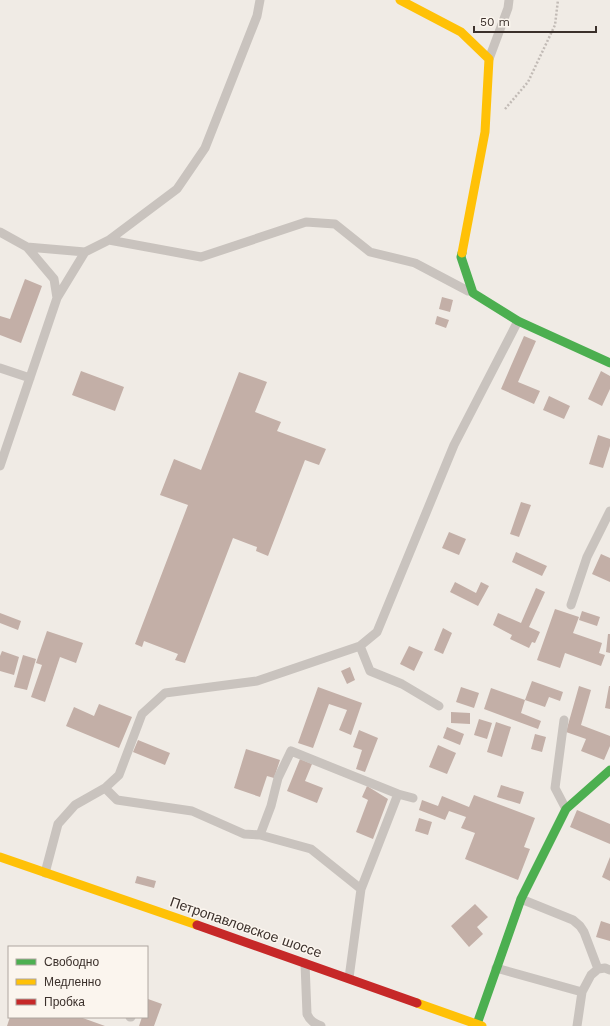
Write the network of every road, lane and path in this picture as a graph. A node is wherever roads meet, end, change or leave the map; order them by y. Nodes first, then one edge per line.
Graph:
1 (260, 0) edge
2 (400, 0) edge
3 (509, 0) edge
4 (558, 0) edge
5 (489, 59) junction
6 (504, 110) dead end
7 (0, 232) edge
8 (109, 240) junction
9 (27, 247) junction
10 (85, 252) junction
11 (473, 293) junction
12 (57, 298) junction
13 (518, 321) junction
14 (610, 363) edge
15 (0, 368) edge
16 (30, 378) junction
17 (0, 466) edge
18 (610, 511) edge
19 (571, 605) dead end
20 (360, 646) junction
21 (439, 706) dead end
22 (564, 720) dead end
23 (610, 770) edge
24 (105, 788) junction
25 (398, 794) junction
26 (413, 798) dead end
27 (566, 809) junction
28 (260, 835) junction
29 (0, 857) edge
30 (45, 872) junction
31 (362, 889) junction
32 (521, 899) junction
33 (305, 963) junction
34 (496, 968) junction
35 (598, 969) junction
36 (610, 970) edge
37 (349, 978) junction
38 (582, 992) junction
39 (457, 1022) edge
40 (479, 1025) edge
41 (321, 1026) edge
42 (577, 1026) edge

1 - 8 lane
2 - 5 street
3 - 5 lane
4 - 6 path
5 - 11 street
7 - 9 lane
8 - 10 lane
8 - 11 lane
9 - 10 lane
9 - 12 lane
10 - 12 lane
11 - 13 street
12 - 16 lane
13 - 14 street
13 - 20 lane
15 - 16 lane
16 - 17 lane
18 - 19 lane
20 - 21 lane
20 - 24 lane
22 - 27 lane
23 - 27 street
24 - 28 lane
24 - 30 lane
25 - 26 lane
25 - 28 lane
25 - 31 lane
27 - 32 street
28 - 31 lane
29 - 30 street, Петропавловское шоссе
30 - 33 street, Петропавловское шоссе
31 - 37 lane
32 - 34 street
32 - 35 lane
33 - 37 street, Петропавловское шоссе
33 - 41 lane
34 - 38 lane
34 - 40 street
35 - 36 lane
35 - 38 lane
37 - 39 street, Петропавловское шоссе
38 - 42 lane
39 - 40 street, Петропавловское шоссе

